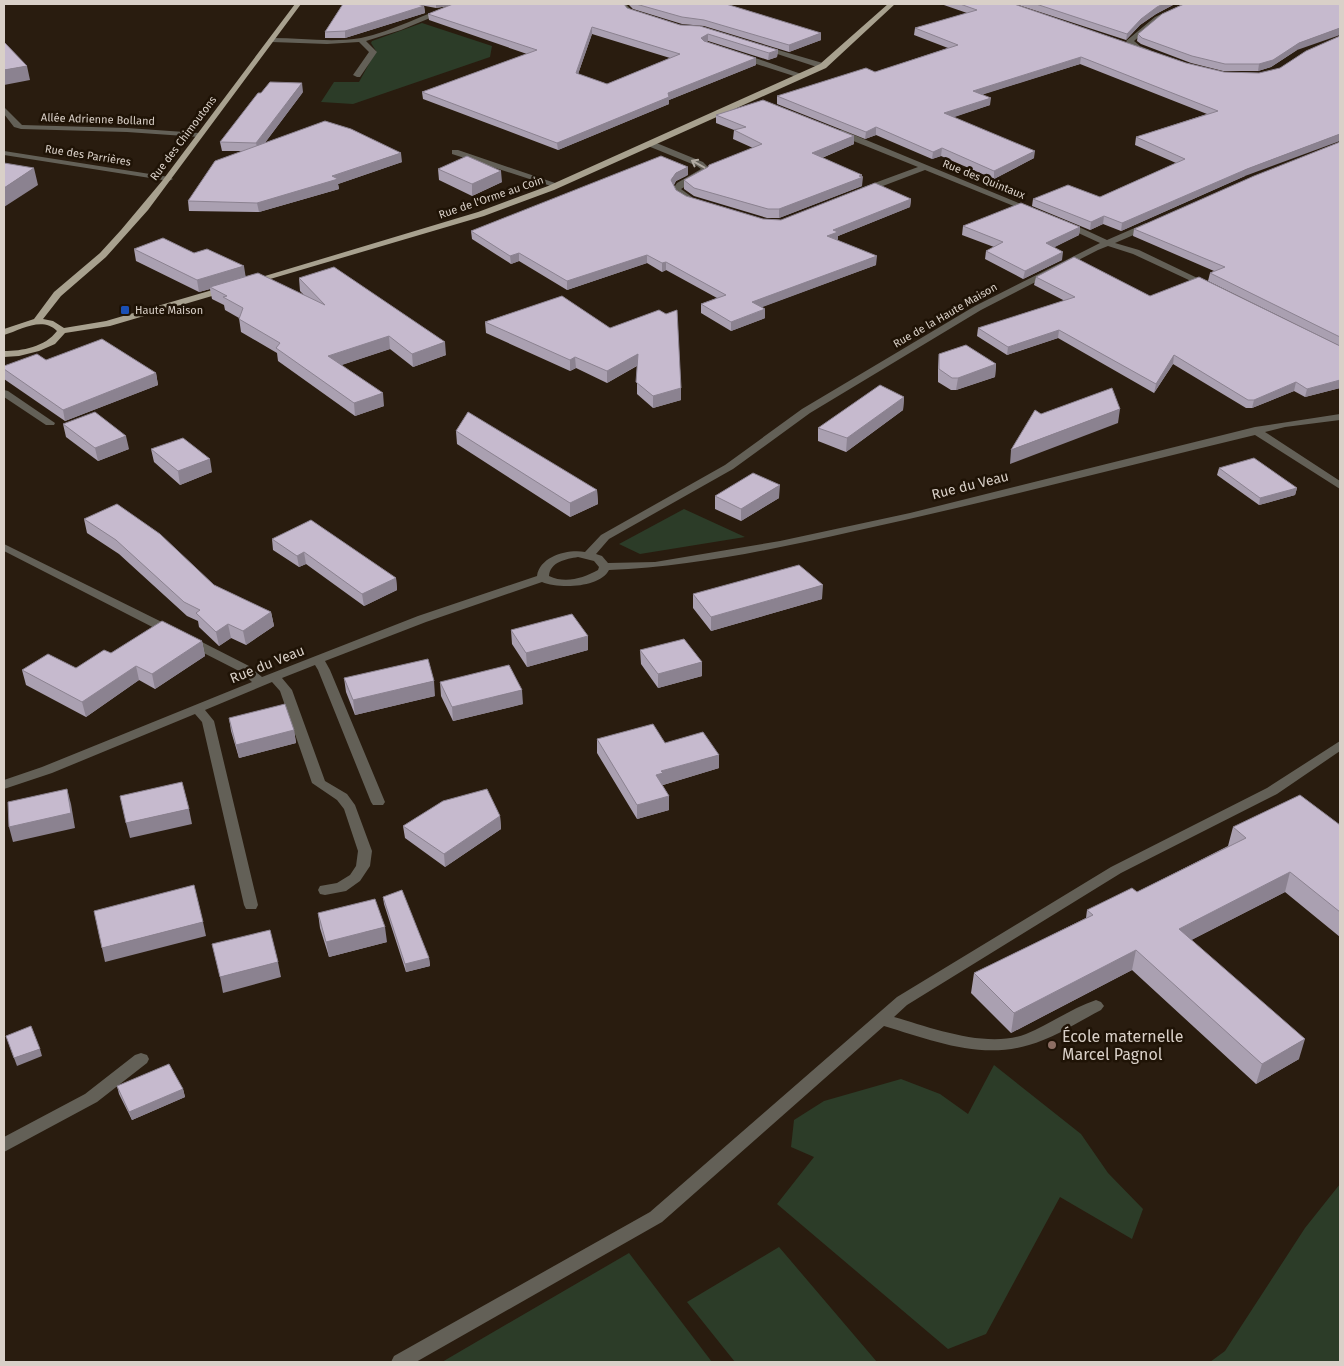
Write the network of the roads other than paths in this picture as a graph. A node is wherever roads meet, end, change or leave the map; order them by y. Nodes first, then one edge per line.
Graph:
1 (298, 4) edge
2 (461, 4) edge
3 (623, 4) edge
4 (892, 4) edge
5 (1189, 4) edge
6 (426, 10) edge
7 (434, 12) junction
8 (647, 17) edge
9 (272, 40) junction
10 (361, 40) junction
11 (1119, 42) edge
12 (756, 46) edge
13 (1137, 48) junction
14 (733, 53) edge
15 (1158, 55) edge
16 (823, 66) junction
17 (357, 75) dead end
18 (804, 76) junction
19 (752, 99) junction
20 (761, 103) edge
21 (4, 109) edge
22 (828, 128) edge
23 (199, 135) junction
24 (651, 144) junction
25 (455, 152) dead end
26 (4, 153) edge
27 (925, 167) junction
28 (168, 179) junction
29 (557, 185) junction
30 (852, 195) edge
31 (699, 202) edge
32 (1044, 215) edge
33 (1054, 219) edge
34 (1160, 220) edge
35 (1108, 243) junction
36 (1220, 291) edge
37 (37, 322) junction
38 (62, 331) junction
39 (4, 332) edge
40 (4, 354) edge
41 (4, 393) edge
42 (1340, 417) edge
43 (50, 422) dead end
44 (1255, 430) junction
45 (1340, 486) edge
46 (4, 547) edge
47 (589, 555) junction
48 (605, 567) junction
49 (543, 578) junction
50 (317, 660) junction
51 (274, 677) junction
52 (260, 682) junction
53 (197, 709) junction
54 (1340, 745) edge
55 (4, 784) edge
56 (378, 802) dead end
57 (325, 890) dead end
58 (251, 905) dead end
59 (1096, 1006) dead end
60 (881, 1019) junction
61 (141, 1059) dead end
62 (4, 1145) edge
63 (400, 1362) edge

1 - 9 main road, Rue des Chimoutons
2 - 7 street
3 - 8 street
4 - 16 main road, Rue de l'Orme au Coin
5 - 13 street
6 - 7 street
7 - 10 street
9 - 10 street
9 - 23 main road, Rue des Chimoutons
10 - 17 street
11 - 13 street
12 - 16 street
13 - 15 street
14 - 18 street
16 - 18 main road, Rue de l'Orme au Coin
18 - 19 main road, Rue de l'Orme au Coin
19 - 20 street
19 - 24 main road, Rue de l'Orme au Coin
21 - 23 street, Allée Adrienne Bolland
22 - 27 street, Rue des Quintaux
23 - 28 main road, Rue des Chimoutons
24 - 29 main road, Rue de l'Orme au Coin
31 -> 24 street
25 - 29 street
26 - 28 street, Rue des Parrières
27 - 30 street
27 - 32 street, Rue des Quintaux
28 - 37 main road, Rue des Chimoutons
29 - 38 main road, Rue de l'Orme au Coin
33 - 35 street
34 - 35 street, Rue de la Haute Maison
35 - 36 street
35 - 47 street, Rue de la Haute Maison
37 - 38 main road
37 - 39 main road
38 - 40 main road
41 - 43 street
42 - 44 street, Rue du Veau
44 - 45 street
44 - 48 street, Rue du Veau
46 - 52 street
47 - 48 street
47 - 49 street
48 - 49 street
49 - 50 street, Rue du Veau
50 - 51 street, Rue du Veau
50 - 56 street
51 - 52 street, Rue du Veau
51 - 57 street
52 - 53 street, Rue du Veau
53 - 55 street, Rue du Veau
53 - 58 street
54 - 60 street
59 - 60 street
60 - 63 street
61 - 62 street

